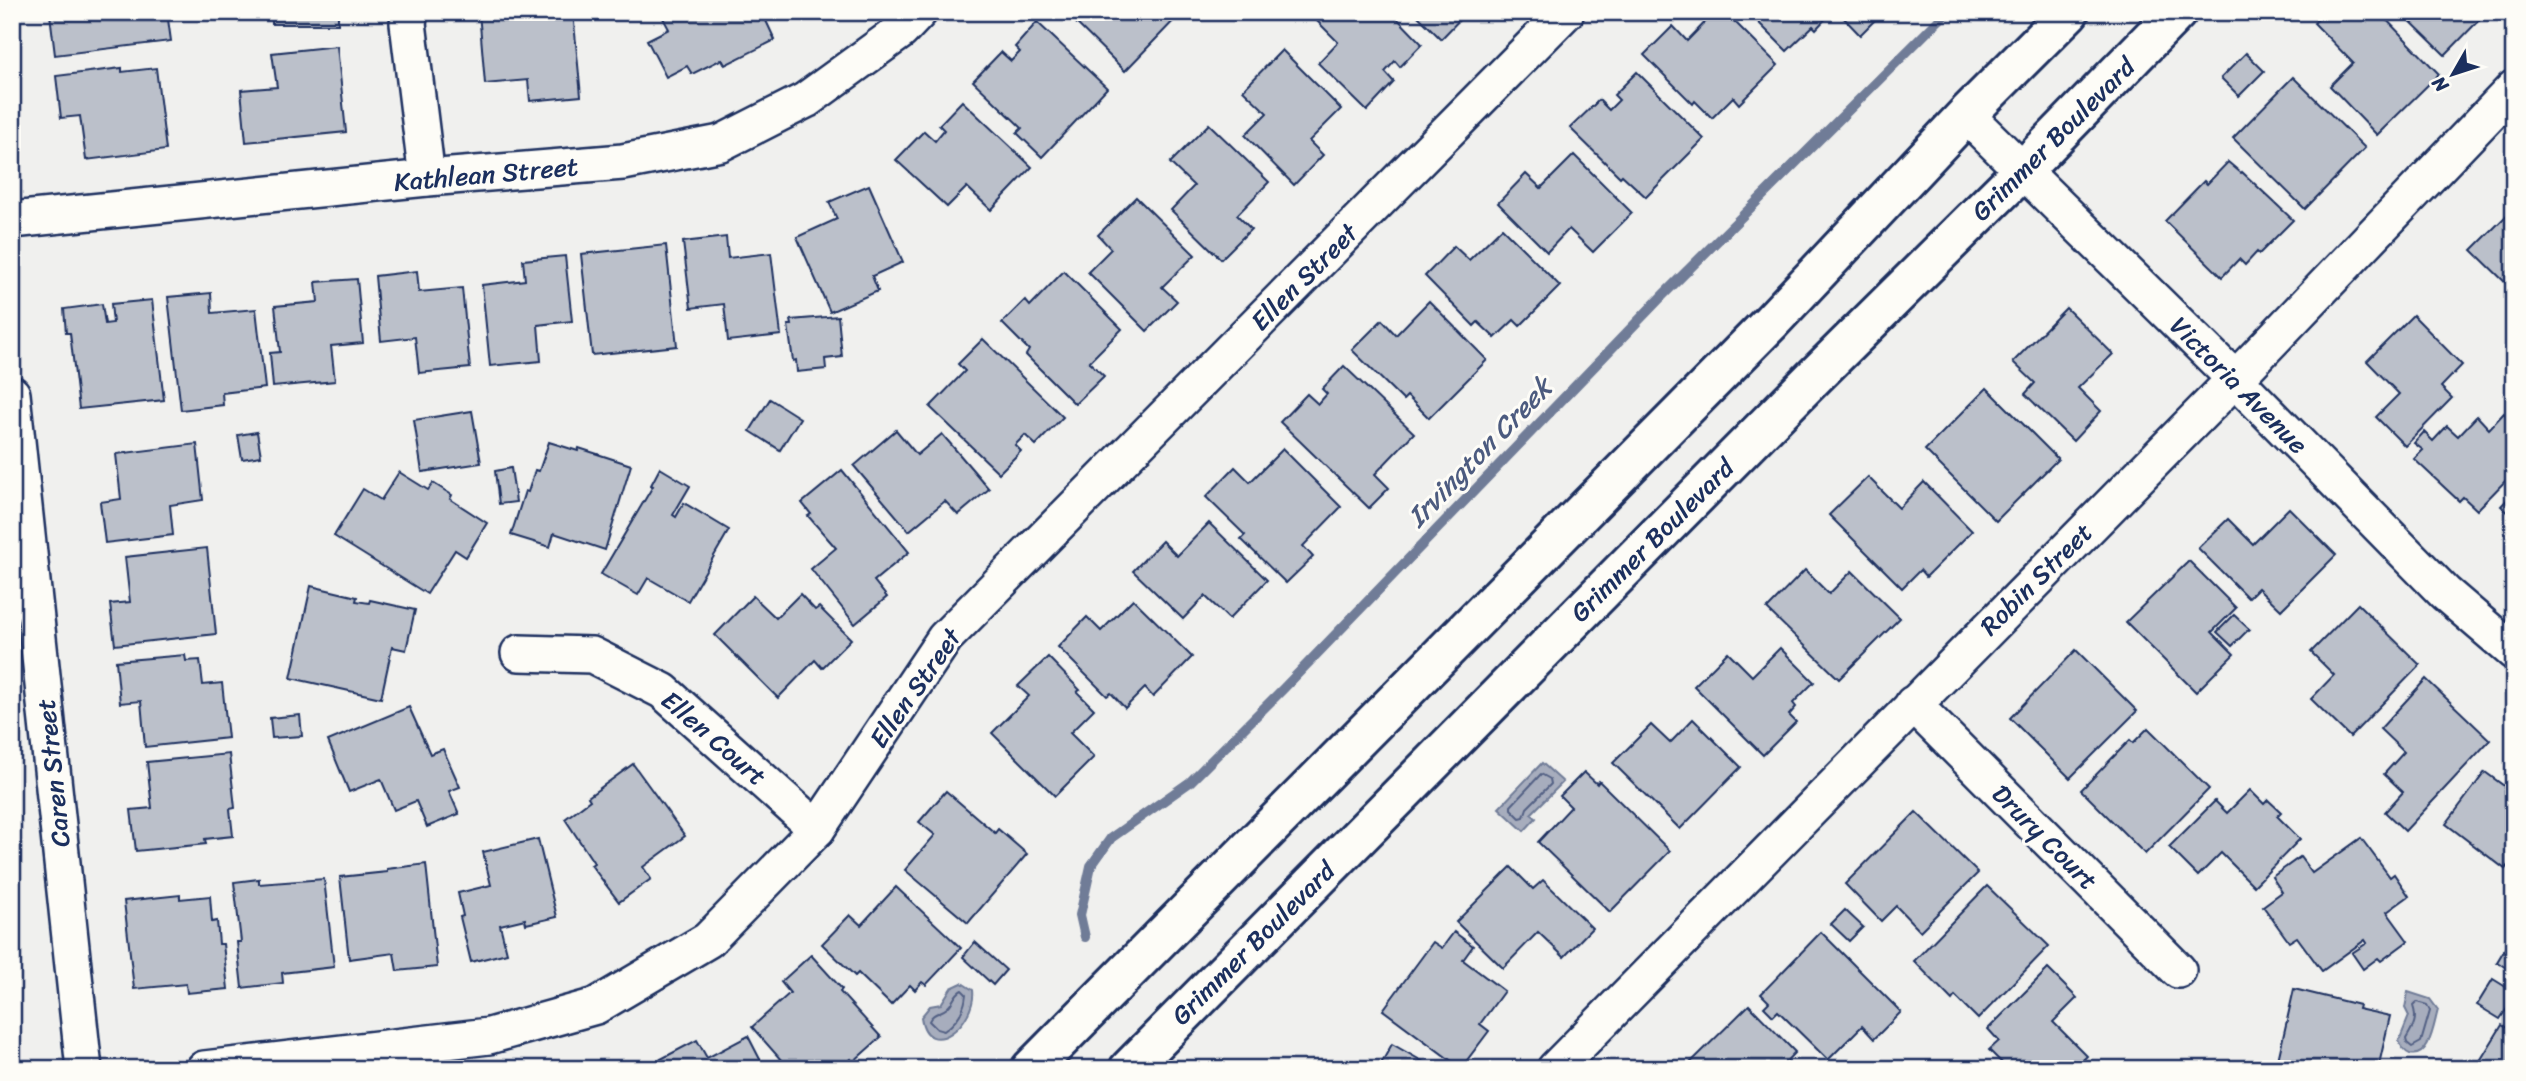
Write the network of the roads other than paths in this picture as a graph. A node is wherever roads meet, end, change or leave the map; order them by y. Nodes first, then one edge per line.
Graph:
1 (410, 12) edge
2 (919, 12) edge
3 (1566, 12) edge
4 (2069, 12) edge
5 (2177, 12) edge
6 (2514, 88) edge
7 (1966, 116) junction
8 (2023, 170) junction
9 (427, 178) junction
10 (12, 220) edge
11 (2235, 379) junction
12 (12, 394) edge
13 (2514, 652) edge
14 (519, 653) dead end
15 (1913, 704) junction
16 (817, 829) junction
17 (2178, 970) dead end
18 (84, 1069) edge
19 (204, 1069) edge
20 (1031, 1069) edge
21 (1129, 1069) edge
22 (1555, 1069) edge

1 - 9 street
2 - 9 street, Kathlean Street
3 - 16 street, Ellen Street
4 - 7 main road
5 - 8 main road, Grimmer Boulevard
6 - 11 street, Robin Street
7 - 8 street, Victoria Avenue
7 - 20 main road
8 - 11 street, Victoria Avenue
8 - 21 main road, Grimmer Boulevard
9 - 10 street, Kathlean Street
11 - 13 street, Victoria Avenue
11 - 15 street, Robin Street
12 - 18 street, Caren Street
14 - 16 street, Ellen Court
15 - 17 street, Drury Court
15 - 22 street, Robin Street
16 - 19 street, Ellen Street

